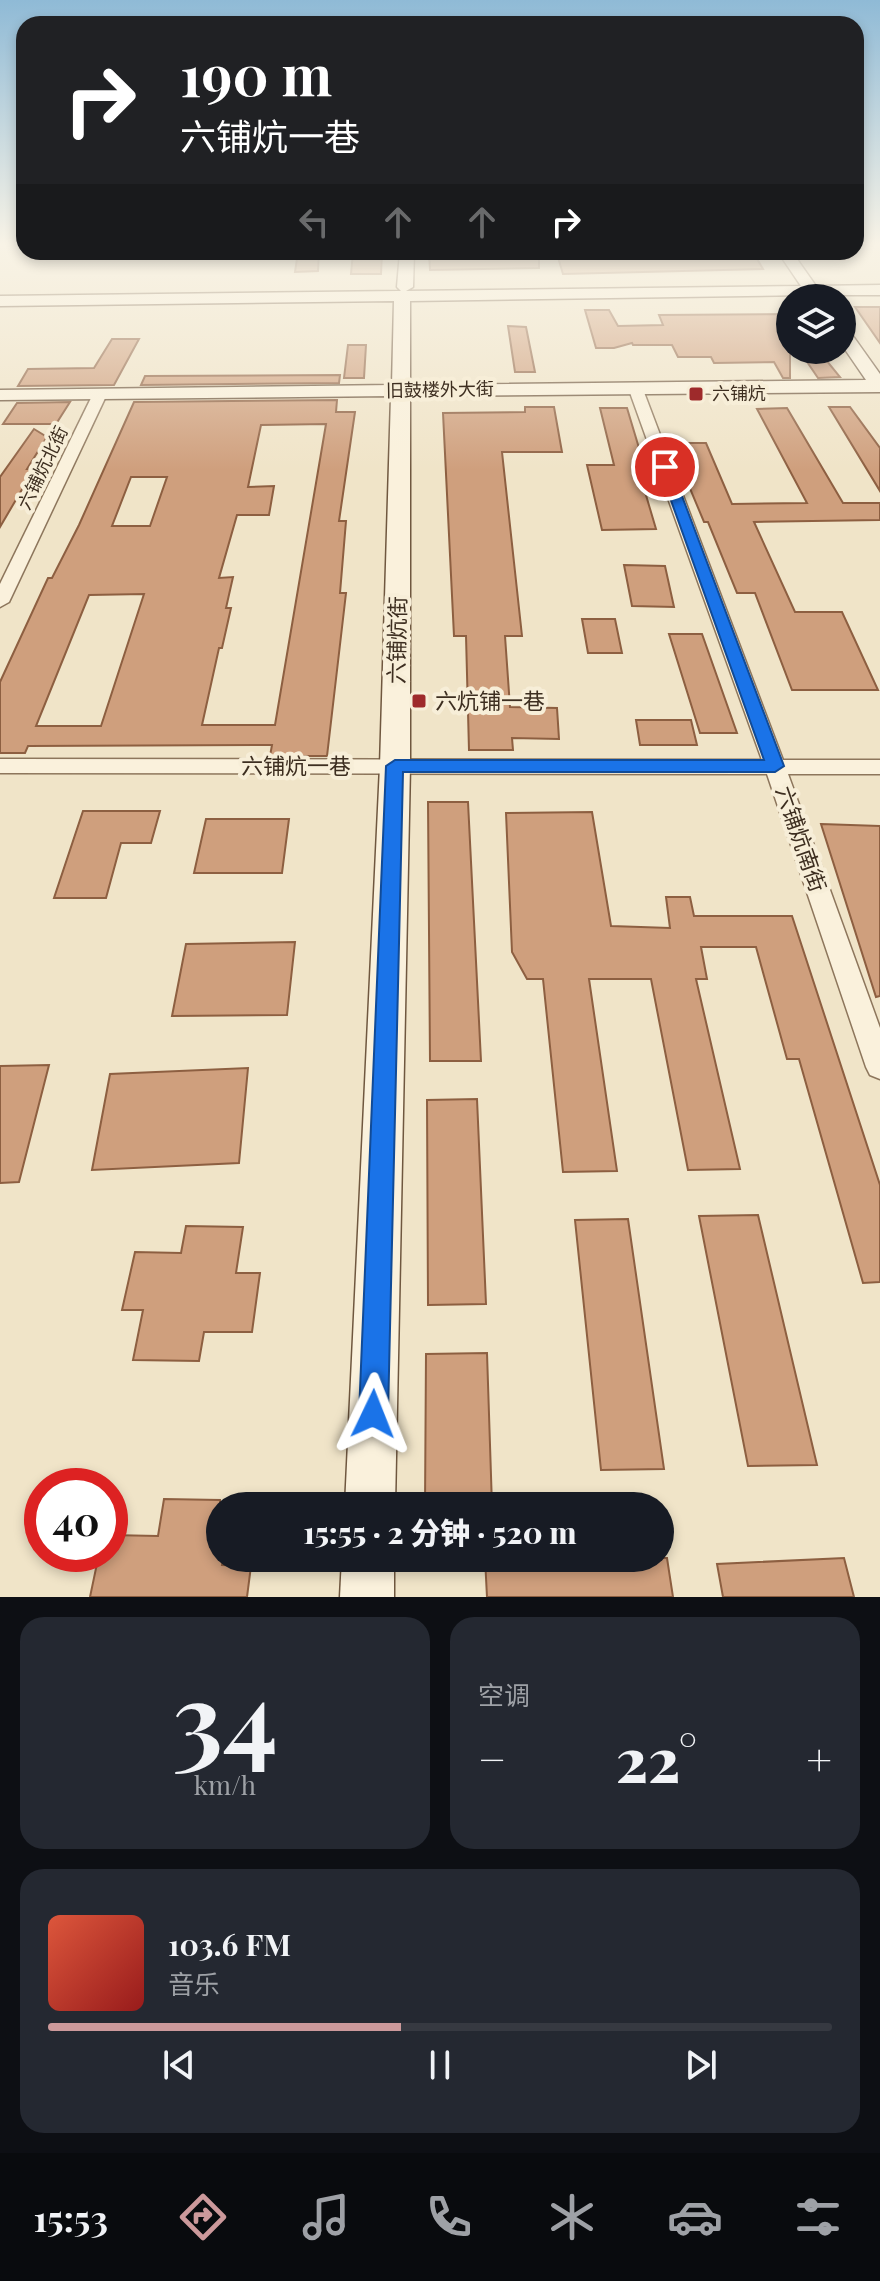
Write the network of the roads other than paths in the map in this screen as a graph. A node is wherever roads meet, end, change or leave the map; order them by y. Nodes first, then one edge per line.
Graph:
1 (402, 321) edge
2 (856, 353) edge
3 (880, 386) edge
4 (635, 387) junction
5 (401, 390) junction
6 (100, 394) junction
7 (0, 395) edge
8 (0, 602) edge
9 (0, 766) edge
10 (395, 766) junction
11 (775, 766) junction
12 (880, 767) edge
13 (880, 1067) edge
14 (370, 1492) edge
15 (368, 1572) edge
16 (367, 1597) edge

1 - 5 street, 六铺炕街
2 - 3 street
3 - 4 street, 旧鼓楼外大街
4 - 5 street, 旧鼓楼外大街
4 - 11 street, 六铺炕南街
5 - 6 street, 旧鼓楼外大街
5 - 10 street, 六铺炕街
6 - 7 street, 旧鼓楼外大街
6 - 8 street, 六铺炕北街
9 - 10 street, 六铺炕一巷
10 - 11 street, 六铺炕一巷
10 - 14 street, 六铺炕街
11 - 12 street, 六铺炕一巷
11 - 13 street, 六铺炕南街
15 - 16 street

